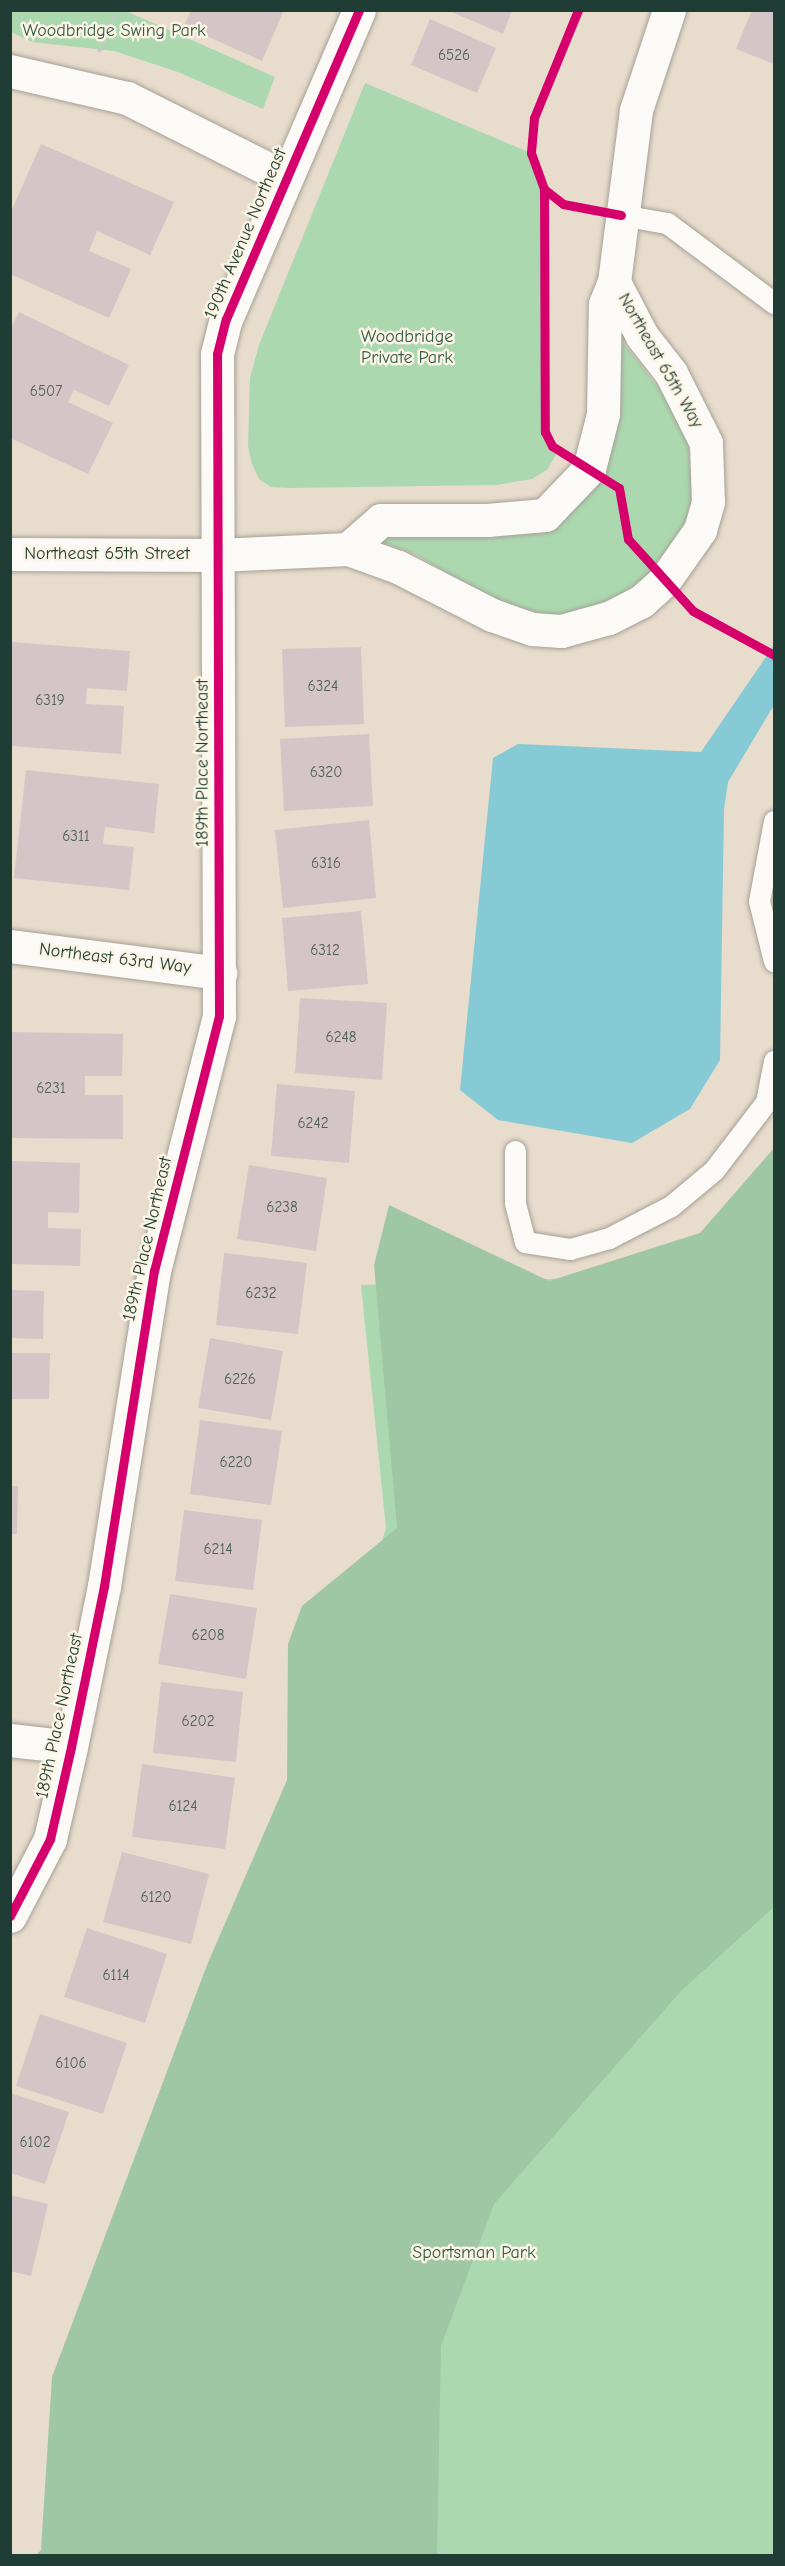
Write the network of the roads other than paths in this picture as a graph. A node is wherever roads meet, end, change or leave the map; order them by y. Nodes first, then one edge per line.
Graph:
1 (359, 10) edge
2 (669, 10) edge
3 (10, 71) edge
4 (286, 178) junction
5 (621, 215) junction
6 (614, 282) junction
7 (774, 303) edge
8 (348, 549) junction
9 (10, 554) edge
10 (218, 555) junction
11 (774, 821) edge
12 (10, 946) edge
13 (774, 961) edge
14 (220, 973) junction
15 (774, 1061) edge
16 (515, 1151) dead end
17 (10, 1740) edge
18 (71, 1747) junction
19 (10, 1916) edge

1 - 4 street, 190th Avenue Northeast
2 - 5 street
3 - 4 street
4 - 10 street, 190th Avenue Northeast
5 - 6 street
5 - 7 lane
6 - 8 street, Northeast 65th Way
6 - 8 street, Northeast 65th Way
8 - 10 street, Northeast 65th Street
9 - 10 street, Northeast 65th Street
10 - 14 street, 189th Place Northeast
11 - 13 lane
12 - 14 street, Northeast 63rd Way
14 - 18 street, 189th Place Northeast
15 - 16 lane
17 - 18 street
18 - 19 street, 189th Place Northeast

